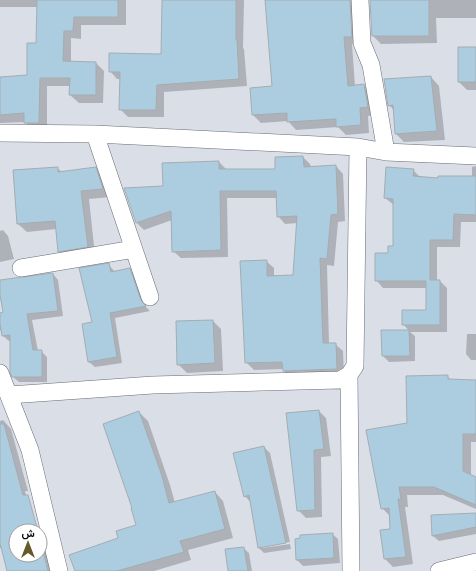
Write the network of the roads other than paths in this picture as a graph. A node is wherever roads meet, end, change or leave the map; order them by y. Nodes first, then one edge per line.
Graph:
1 (360, 0) edge
2 (0, 133) edge
3 (95, 134) junction
4 (358, 147) junction
5 (386, 152) junction
6 (476, 156) edge
7 (134, 249) junction
8 (21, 268) dead end
9 (150, 297) dead end
10 (0, 373) edge
11 (349, 375) junction
12 (9, 395) junction
13 (476, 562) edge
14 (59, 571) edge
15 (351, 571) edge
16 (440, 571) edge

1 - 5 street
2 - 3 street
3 - 4 street
3 - 7 street
4 - 5 street
4 - 11 street
5 - 6 street
7 - 8 street
7 - 9 street
10 - 12 street
11 - 12 street
11 - 15 street
12 - 14 street
13 - 16 street

